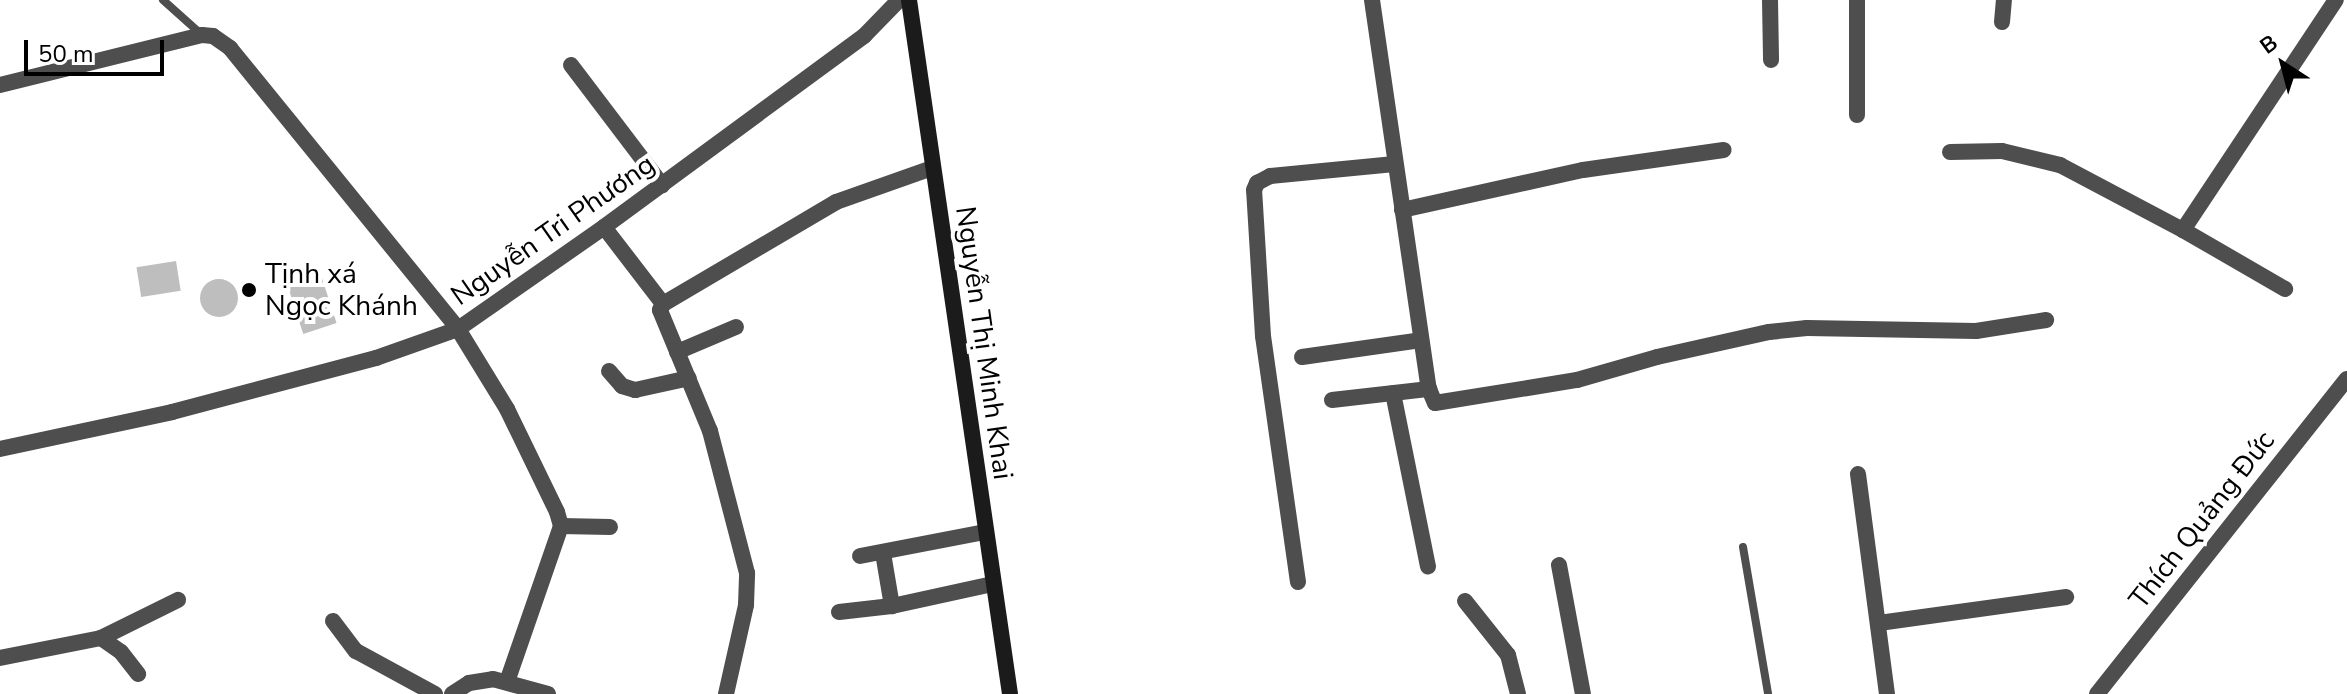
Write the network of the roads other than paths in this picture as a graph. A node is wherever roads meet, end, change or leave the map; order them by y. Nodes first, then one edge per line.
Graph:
1 (163, 0) edge
2 (899, 0) edge
3 (909, 0) edge
4 (1372, 0) edge
5 (1770, 0) edge
6 (1857, 0) edge
7 (2004, 0) edge
8 (2336, 0) edge
9 (2002, 22) dead end
10 (208, 35) junction
11 (1771, 60) dead end
12 (571, 65) dead end
13 (0, 85) edge
14 (1857, 115) dead end
15 (1724, 150) dead end
16 (1950, 152) dead end
17 (1394, 164) junction
18 (932, 168) junction
19 (662, 185) junction
20 (1402, 210) junction
21 (604, 227) junction
22 (2183, 230) junction
23 (2285, 289) dead end
24 (663, 304) junction
25 (2046, 320) dead end
26 (736, 327) dead end
27 (458, 329) junction
28 (1421, 340) junction
29 (677, 352) junction
30 (1302, 357) dead end
31 (609, 371) dead end
32 (689, 378) junction
33 (2347, 379) edge
34 (1429, 389) junction
35 (1393, 393) junction
36 (1332, 400) dead end
37 (0, 449) edge
38 (1858, 474) dead end
39 (561, 526) junction
40 (610, 527) dead end
41 (985, 532) junction
42 (1743, 547) dead end
43 (883, 553) junction
44 (860, 556) dead end
45 (1559, 565) dead end
46 (1428, 566) dead end
47 (1298, 582) dead end
48 (993, 584) junction
49 (2066, 597) dead end
50 (178, 600) dead end
51 (1465, 601) dead end
52 (892, 606) junction
53 (839, 612) dead end
54 (333, 621) dead end
55 (1879, 623) junction
56 (101, 638) junction
57 (0, 658) edge
58 (138, 674) dead end
59 (507, 682) junction
60 (435, 694) edge
61 (452, 694) edge
62 (548, 694) edge
63 (726, 694) edge
64 (1010, 694) edge
65 (1518, 694) edge
66 (1583, 694) edge
67 (1768, 694) edge
68 (1887, 694) edge
69 (2097, 694) edge

1 - 10 lane
2 - 19 street, Nguyễn Tri Phương
3 - 18 main road, Nguyễn Thị Minh Khai
4 - 17 street
5 - 11 street
6 - 14 street
7 - 9 street
8 - 22 street
10 - 13 street
10 - 27 street
12 - 19 street
15 - 20 street
16 - 22 street
17 - 20 street
17 - 47 street
18 - 24 street
18 - 41 main road, Nguyễn Thị Minh Khai
19 - 21 street, Nguyễn Tri Phương
20 - 28 street
21 - 24 street
21 - 27 street, Nguyễn Tri Phương
22 - 23 street
24 - 29 street
25 - 34 street
26 - 29 street
27 - 37 street, Nguyễn Tri Phương
27 - 39 street
28 - 30 street
28 - 34 street
29 - 32 street
31 - 32 street
32 - 63 street
33 - 69 street, Thích Quảng Đức
34 - 35 street
35 - 36 street
35 - 46 street
38 - 55 street
39 - 40 street
39 - 59 street
41 - 43 street
41 - 48 main road, Nguyễn Thị Minh Khai
42 - 67 lane
43 - 44 street
43 - 52 street
45 - 66 street
48 - 52 street
48 - 64 main road, Nguyễn Thị Minh Khai
49 - 55 street
50 - 56 street
51 - 65 street
52 - 53 street
54 - 60 street
55 - 68 street
56 - 57 street
56 - 58 street
59 - 61 street
59 - 62 street

